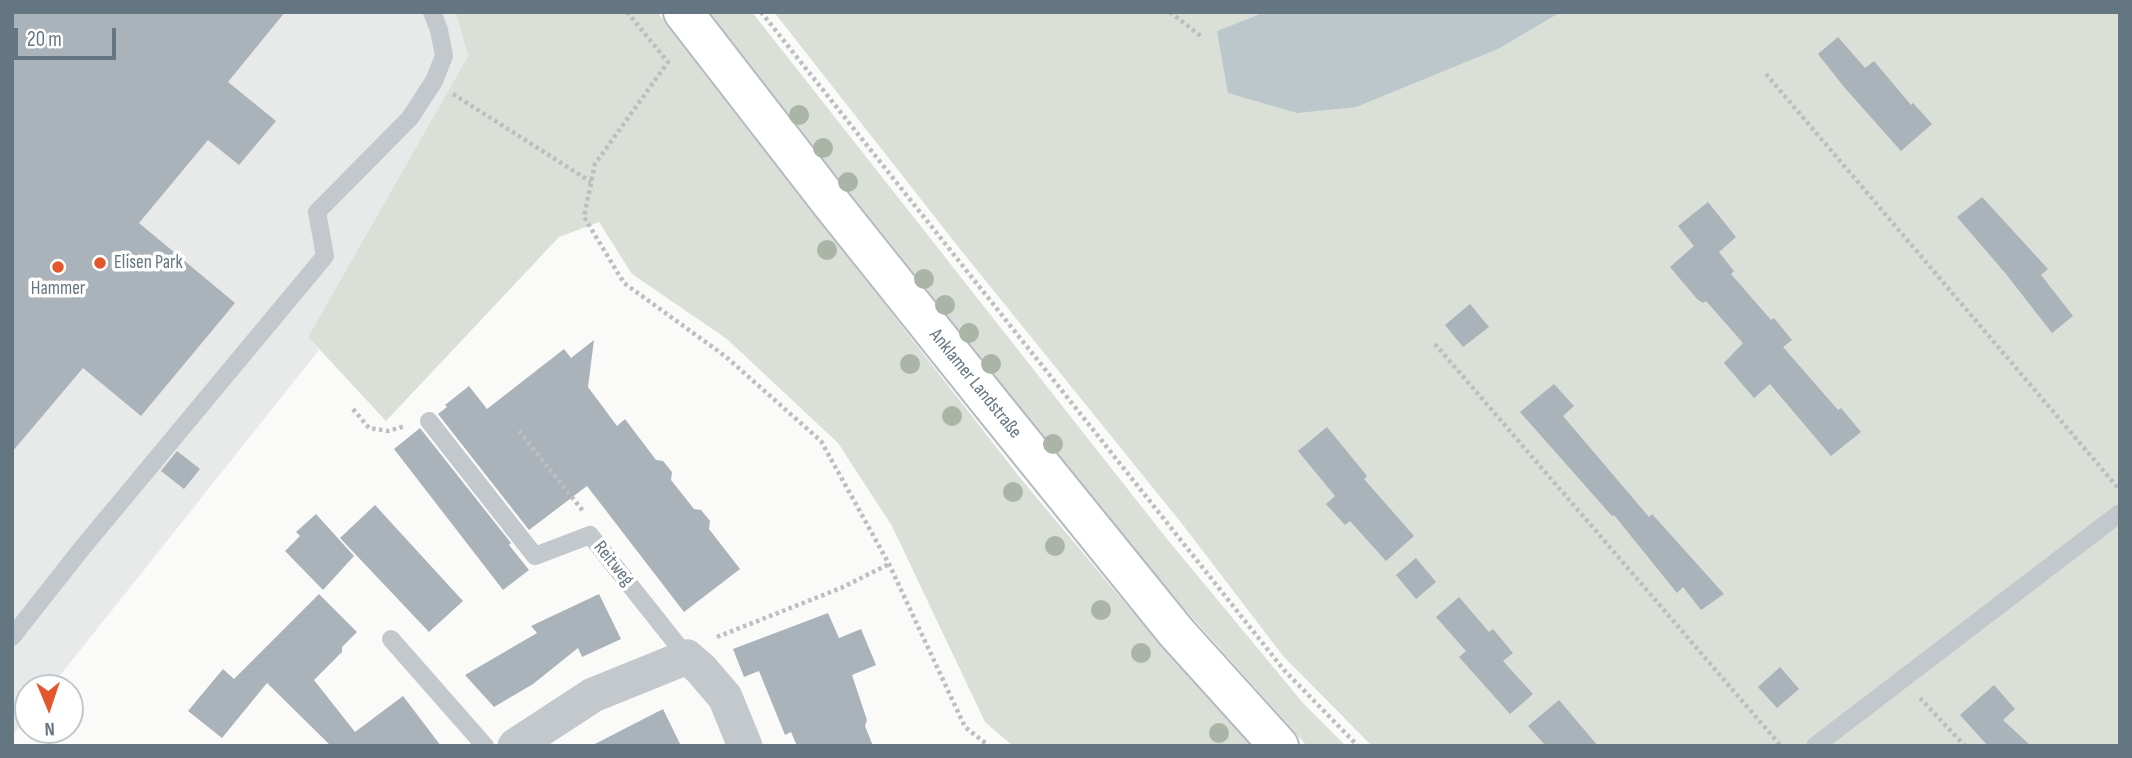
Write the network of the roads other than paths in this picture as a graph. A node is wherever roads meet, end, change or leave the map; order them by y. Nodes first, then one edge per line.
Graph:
1 (432, 12) edge
2 (683, 12) edge
3 (429, 421) road end
4 (2120, 513) edge
5 (12, 637) edge
6 (391, 639) dead end
7 (687, 657) junction
8 (485, 746) edge
9 (515, 746) edge
10 (746, 746) edge
11 (1279, 746) edge
12 (1815, 746) edge

1 - 5 lane
2 - 11 main road, Anklamer Landstraße
3 - 7 lane, Reitweg
4 - 12 lane
6 - 8 lane
7 - 9 street
7 - 10 street, Reitweg

